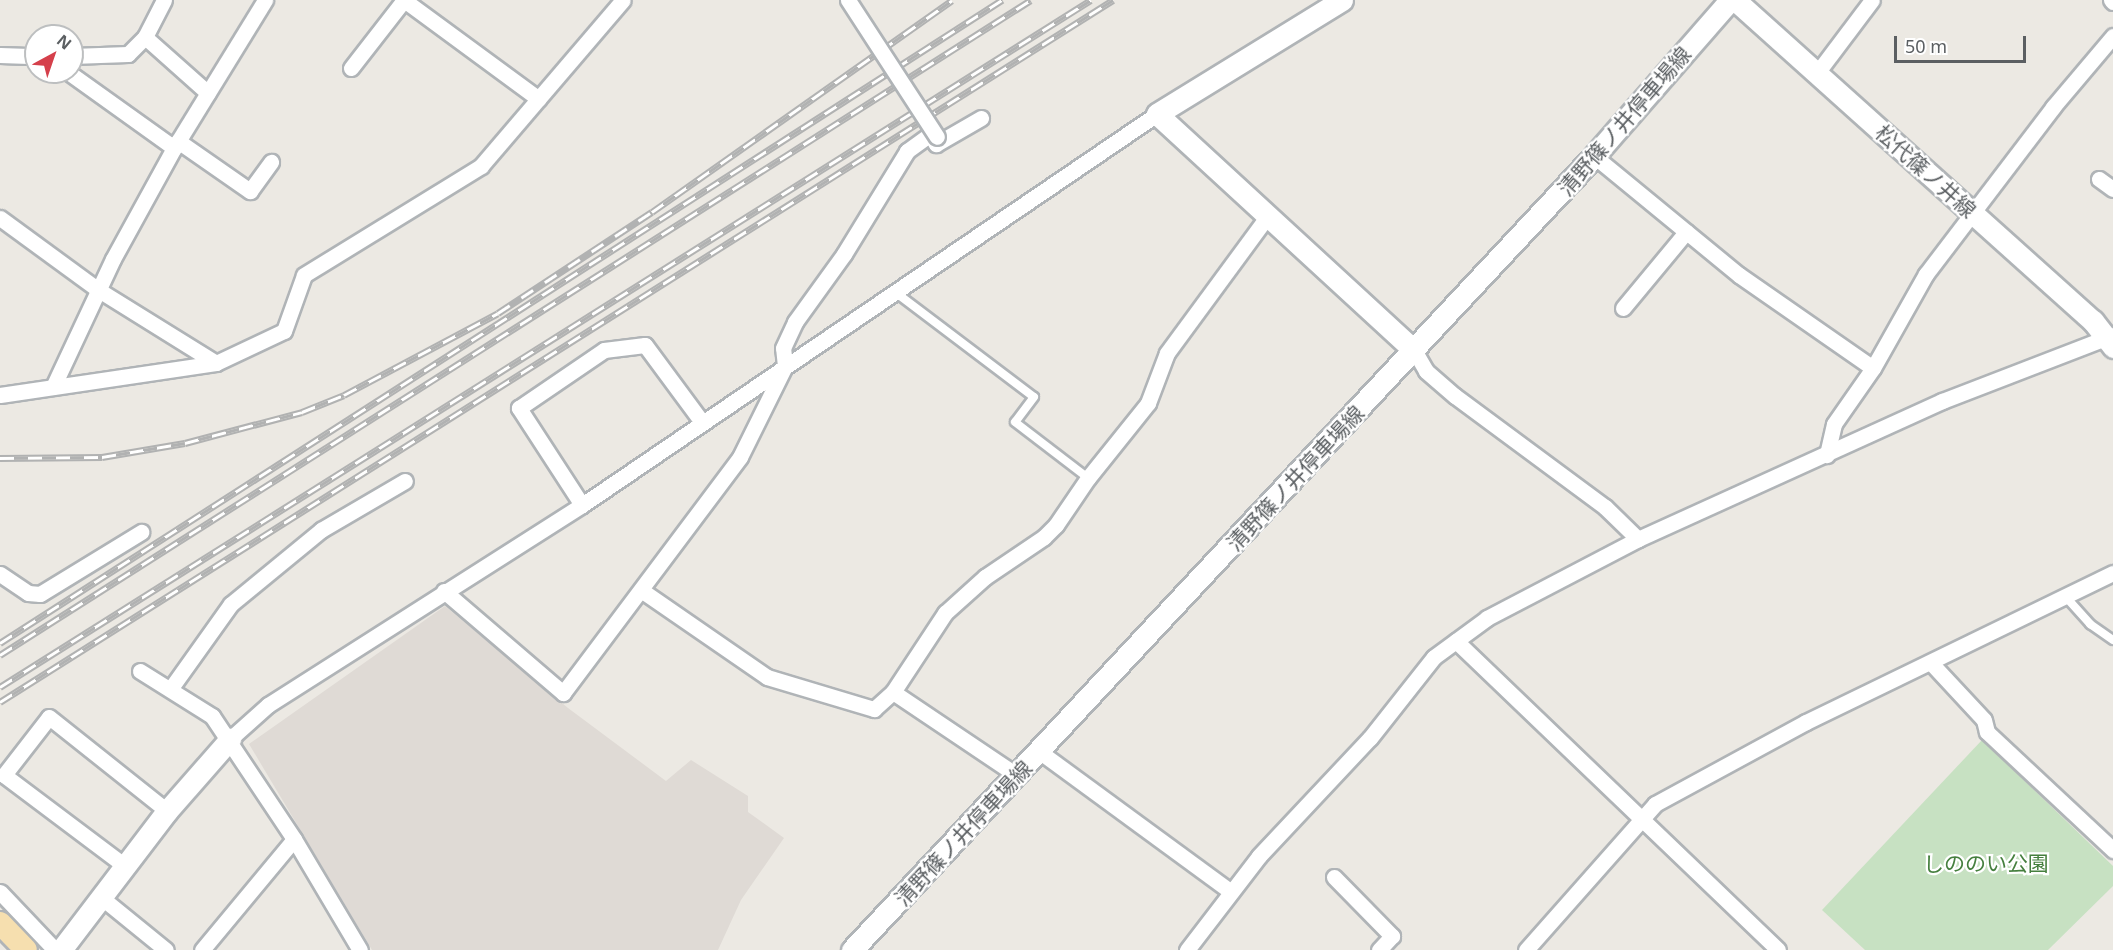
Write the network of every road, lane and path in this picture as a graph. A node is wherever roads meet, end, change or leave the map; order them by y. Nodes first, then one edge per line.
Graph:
1 (164, 0) edge
2 (265, 0) edge
3 (404, 0) edge
4 (623, 0) edge
5 (848, 0) edge
6 (860, 0) edge
7 (1342, 0) edge
8 (1732, 0) edge
9 (1872, 0) edge
10 (2113, 36) edge
11 (145, 37) junction
12 (0, 55) edge
13 (895, 55) dead end
14 (24, 56) edge
15 (84, 56) edge
16 (351, 68) dead end
17 (1817, 73) junction
18 (84, 83) edge
19 (208, 93) junction
20 (539, 99) junction
21 (1157, 114) junction
22 (981, 118) dead end
23 (937, 137) dead end
24 (176, 145) junction
25 (1594, 156) junction
26 (271, 162) dead end
27 (2099, 180) dead end
28 (2113, 189) edge
29 (1973, 213) junction
30 (1269, 214) junction
31 (0, 218) edge
32 (1686, 232) junction
33 (97, 289) junction
34 (894, 291) junction
35 (1623, 308) dead end
36 (2110, 339) edge
37 (1414, 350) junction
38 (216, 363) junction
39 (785, 366) junction
40 (1873, 368) junction
41 (53, 387) junction
42 (0, 395) edge
43 (702, 422) junction
44 (1827, 455) junction
45 (1088, 478) junction
46 (405, 481) dead end
47 (582, 505) junction
48 (141, 532) dead end
49 (1638, 538) junction
50 (2113, 573) edge
51 (0, 574) edge
52 (641, 590) junction
53 (444, 591) junction
54 (2065, 596) junction
55 (2113, 640) edge
56 (1456, 641) junction
57 (1932, 664) junction
58 (140, 671) dead end
59 (171, 688) junction
60 (893, 692) junction
61 (230, 739) junction
62 (1040, 752) junction
63 (2, 774) edge
64 (1018, 776) junction
65 (167, 811) junction
66 (1643, 817) junction
67 (294, 839) junction
68 (2113, 850) edge
69 (125, 866) junction
70 (1334, 877) dead end
71 (1230, 891) junction
72 (0, 892) edge
73 (102, 898) junction
74 (0, 923) edge
75 (26, 950) edge
76 (55, 950) edge
77 (61, 950) edge
78 (166, 950) edge
79 (202, 950) edge
80 (360, 950) edge
81 (852, 950) edge
82 (1187, 950) edge
83 (1379, 950) edge
84 (1526, 950) edge
85 (1778, 950) edge

1 - 11 street
2 - 19 street
3 - 16 street
3 - 20 street
4 - 20 street
5 - 23 street, bridge
6 - 13 street
7 - 21 main road
8 - 17 main road, 松代篠ノ井線
8 - 25 main road, 清野篠ノ井停車場線
9 - 17 street
10 - 29 street
11 - 15 street
11 - 19 street
12 - 14 street
17 - 29 main road, 松代篠ノ井線
18 - 24 street
19 - 24 street
20 - 38 street
21 - 30 main road
21 - 34 street
22 - 39 street
24 - 26 street
24 - 33 street
25 - 32 street
25 - 37 main road, 清野篠ノ井停車場線
27 - 28 street
29 - 36 main road, 松代篠ノ井線
29 - 40 street
30 - 37 main road
30 - 45 street
31 - 33 street
32 - 35 street
32 - 40 street
33 - 38 street
33 - 41 street
34 - 39 street
34 - 45 lane
36 - 44 street
37 - 49 street
37 - 62 main road, 清野篠ノ井停車場線
38 - 41 street
39 - 43 street
39 - 52 street
40 - 44 street
41 - 42 street
43 - 47 street
43 - 47 street
44 - 49 street
45 - 60 street
46 - 59 street
47 - 53 street
48 - 51 street
49 - 56 street
50 - 54 street
52 - 53 street
52 - 60 street
53 - 61 street
54 - 55 lane
54 - 57 street
56 - 66 street
56 - 71 street
57 - 66 street
57 - 68 street
58 - 59 street
59 - 61 street
60 - 64 street
61 - 65 main road
61 - 67 street
62 - 64 main road, 清野篠ノ井停車場線
62 - 71 street
63 - 65 street
63 - 69 street
64 - 81 main road, 清野篠ノ井停車場線
65 - 69 main road
66 - 84 street
66 - 85 street
67 - 79 street
67 - 80 street
69 - 73 main road
70 - 83 street
71 - 82 street
72 - 76 street
73 - 77 main road
73 - 78 street
74 - 75 main road

